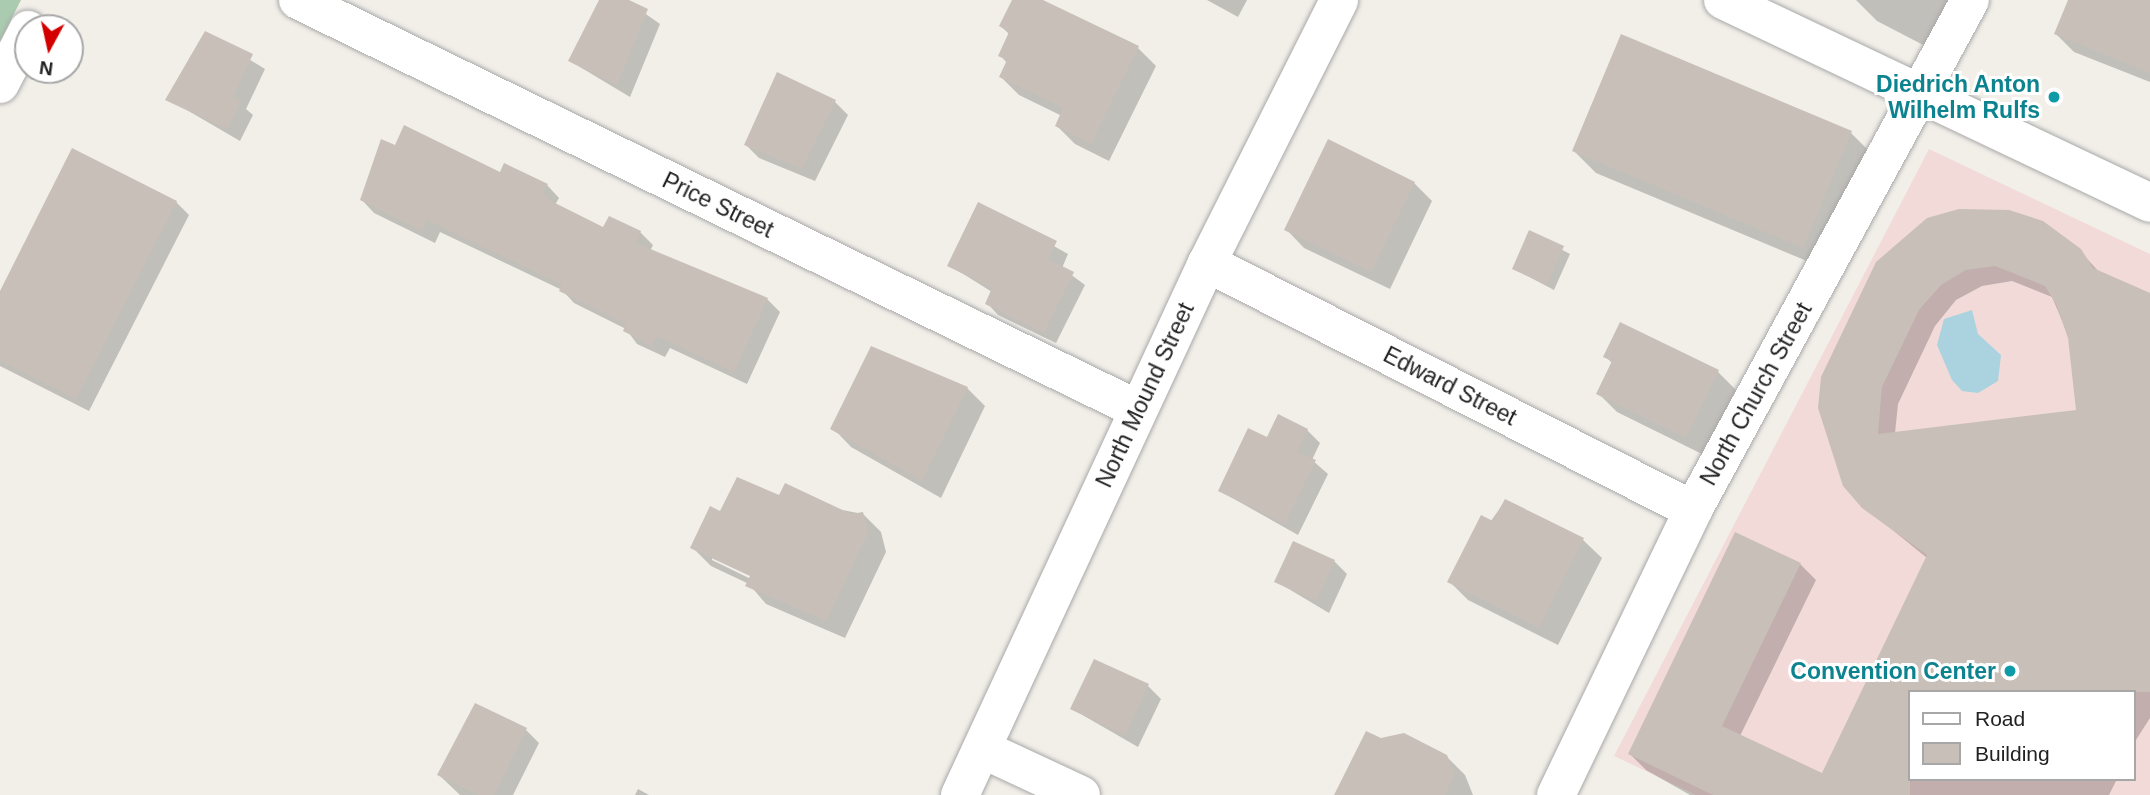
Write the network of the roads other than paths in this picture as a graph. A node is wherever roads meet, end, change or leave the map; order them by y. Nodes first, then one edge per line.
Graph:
1 (298, 0) edge
2 (1339, 0) edge
3 (1723, 0) edge
4 (1970, 0) edge
5 (14, 57) edge
6 (0, 84) edge
7 (1921, 91) junction
8 (2150, 203) edge
9 (1207, 263) junction
10 (1138, 409) junction
11 (1693, 510) junction
12 (982, 749) junction
13 (960, 795) edge
14 (1081, 795) edge
15 (1556, 795) edge

1 - 10 street, Price Street
2 - 9 street, North Mound Street
3 - 7 street
4 - 7 street, North Church Street
5 - 6 street
7 - 8 street
7 - 11 street, North Church Street
9 - 10 street, North Mound Street
9 - 11 street, Edward Street
10 - 12 street, North Mound Street
11 - 15 street, North Church Street
12 - 13 street, North Mound Street
12 - 14 street

